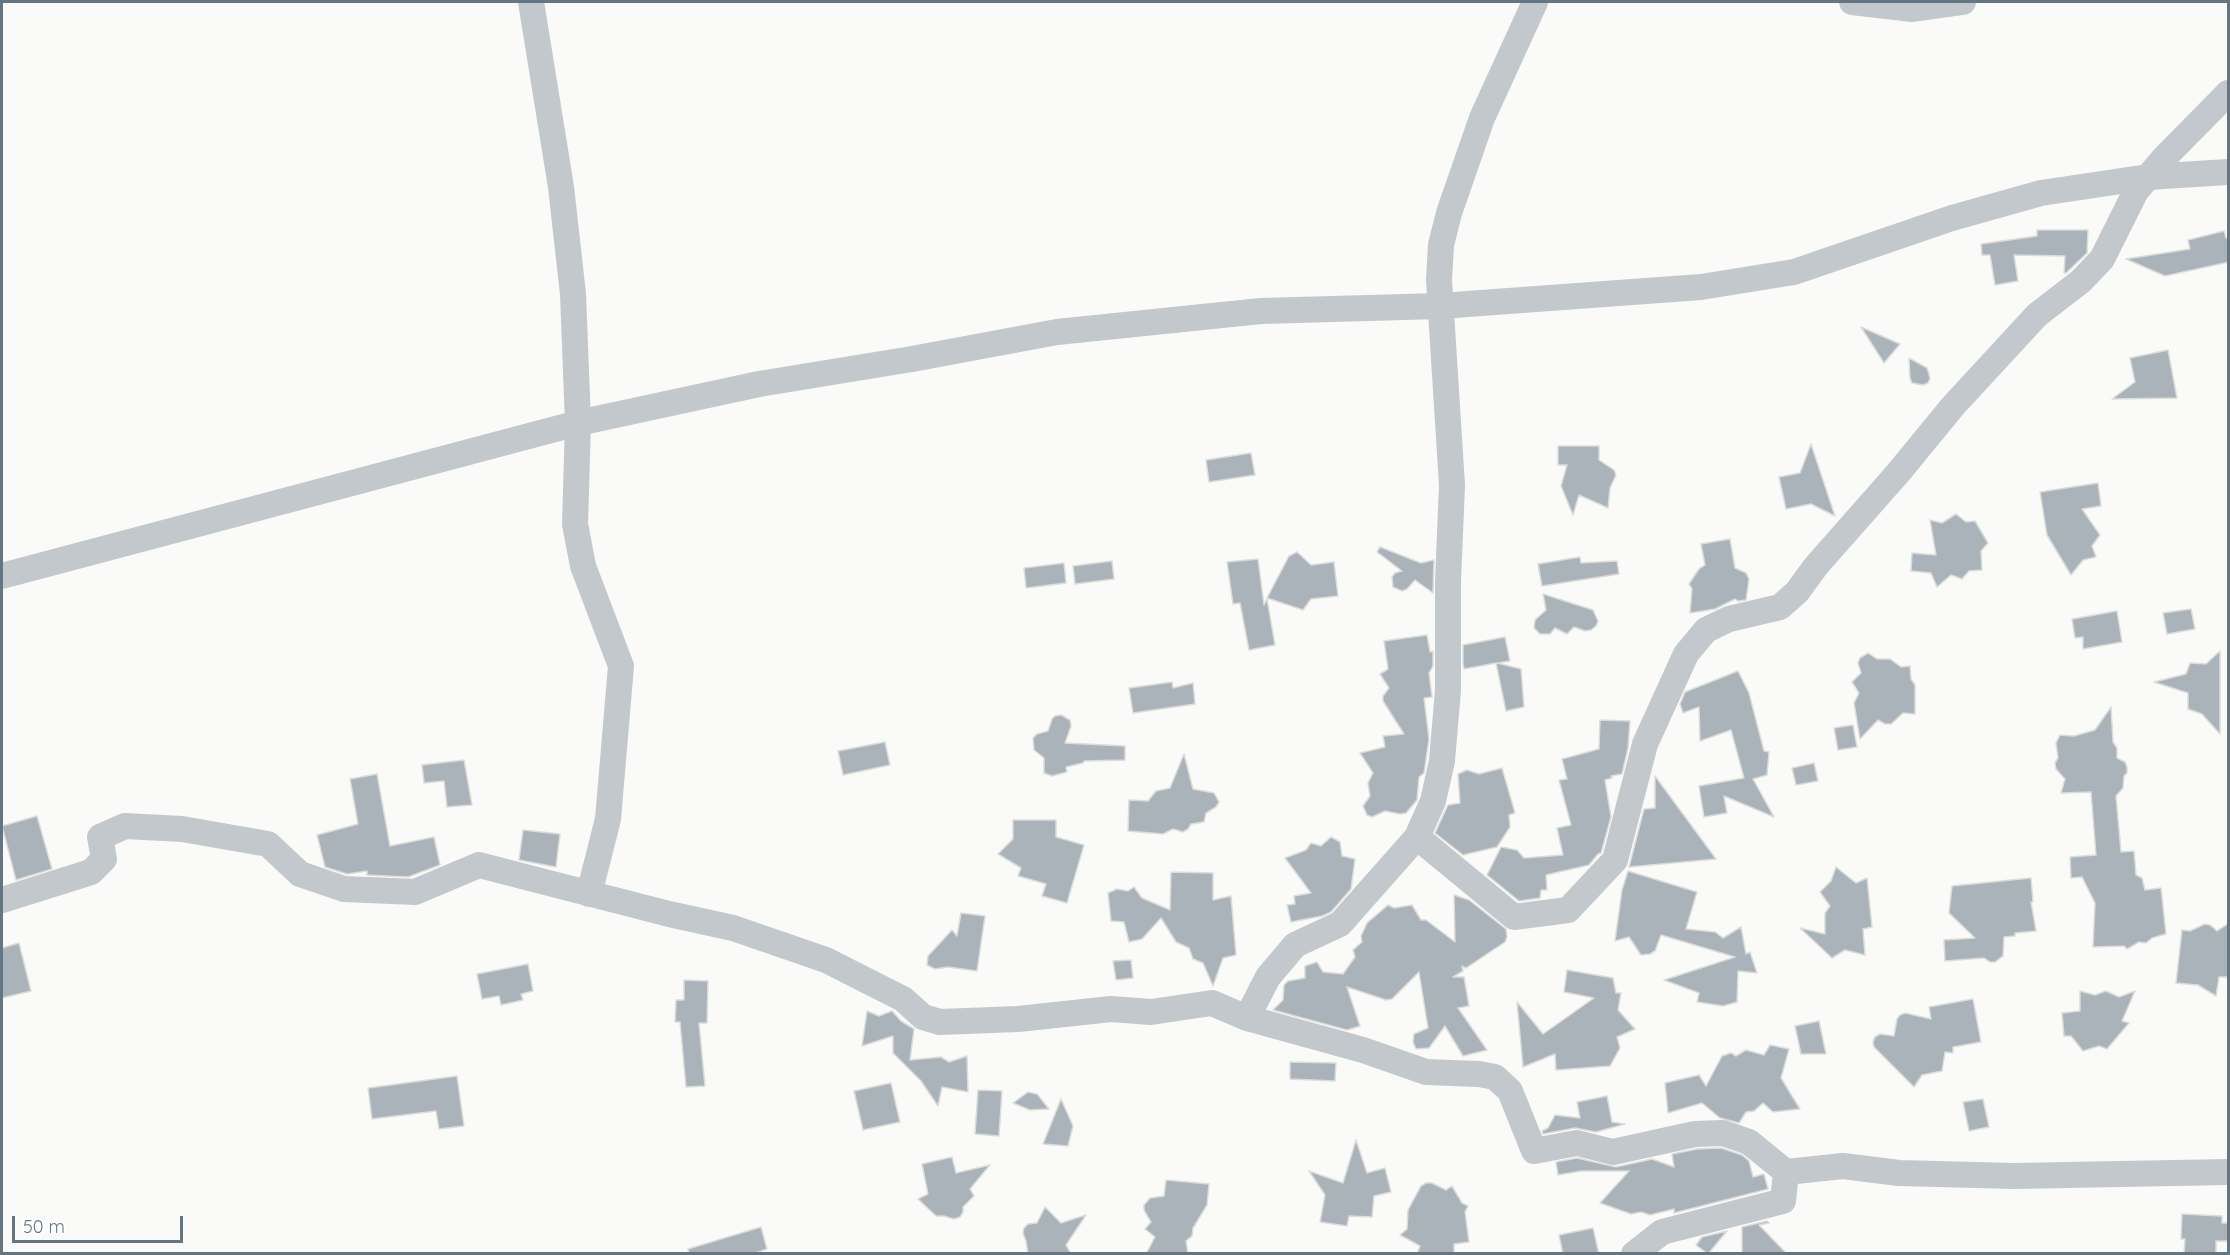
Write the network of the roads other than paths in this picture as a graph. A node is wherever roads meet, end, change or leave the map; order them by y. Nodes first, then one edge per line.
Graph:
1 (531, 2) edge
2 (1535, 2) edge
3 (1863, 2) edge
4 (1963, 2) edge
5 (2229, 93) edge
6 (2229, 172) edge
7 (2148, 177) junction
8 (1440, 306) junction
9 (578, 423) junction
10 (2, 576) edge
11 (1418, 837) junction
12 (589, 894) junction
13 (2, 900) edge
14 (1246, 1018) junction
15 (1786, 1172) junction
16 (2229, 1172) edge
17 (1634, 1254) edge

1 - 9 street
2 - 8 street
3 - 4 street
5 - 7 street
6 - 7 street
7 - 8 street
7 - 11 street
8 - 9 street
8 - 11 street
9 - 10 street
9 - 12 street
11 - 14 street
12 - 13 street
12 - 14 street
14 - 15 street
15 - 16 street
15 - 17 street

